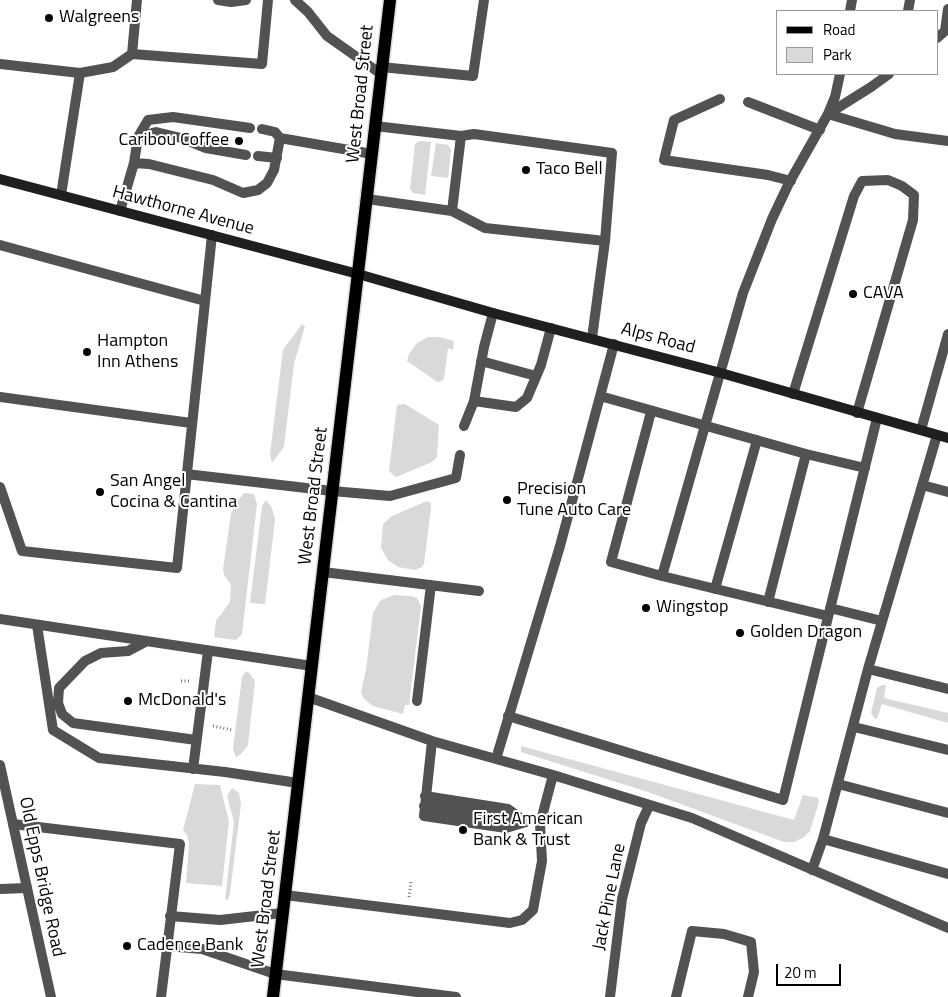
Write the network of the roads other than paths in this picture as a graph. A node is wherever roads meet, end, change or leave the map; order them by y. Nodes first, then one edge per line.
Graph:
1 (137, 0) edge
2 (218, 0) edge
3 (246, 0) edge
4 (268, 0) edge
5 (294, 0) edge
6 (390, 0) edge
7 (484, 0) edge
8 (948, 9) edge
9 (938, 37) edge
10 (132, 54) junction
11 (0, 64) edge
12 (381, 70) junction
13 (80, 72) junction
14 (840, 75) edge
15 (888, 75) edge
16 (720, 99) dead end
17 (748, 102) dead end
18 (828, 114) junction
19 (375, 126) junction
20 (250, 128) dead end
21 (262, 129) dead end
22 (820, 130) junction
23 (461, 136) junction
24 (138, 137) junction
25 (280, 138) junction
26 (948, 141) edge
27 (372, 154) junction
28 (246, 155) dead end
29 (258, 156) dead end
30 (277, 158) junction
31 (134, 163) junction
32 (0, 179) edge
33 (791, 180) junction
34 (61, 195) junction
35 (367, 199) junction
36 (120, 211) junction
37 (452, 211) junction
38 (212, 235) junction
39 (605, 241) junction
40 (0, 245) edge
41 (358, 274) junction
42 (205, 301) junction
43 (493, 313) junction
44 (551, 328) junction
45 (948, 334) edge
46 (592, 338) junction
47 (614, 344) junction
48 (482, 361) junction
49 (721, 373) junction
50 (536, 376) junction
51 (793, 394) junction
52 (600, 396) junction
53 (0, 397) edge
54 (474, 401) junction
55 (651, 412) junction
56 (857, 413) junction
57 (877, 418) junction
58 (191, 423) junction
59 (706, 425) junction
60 (464, 426) dead end
61 (921, 430) junction
62 (937, 435) junction
63 (948, 438) edge
64 (757, 440) junction
65 (806, 454) junction
66 (460, 455) dead end
67 (865, 468) junction
68 (186, 474) junction
69 (922, 485) junction
70 (0, 487) edge
71 (332, 491) junction
72 (948, 492) edge
73 (323, 572) junction
74 (662, 576) junction
75 (431, 585) junction
76 (715, 588) junction
77 (479, 590) dead end
78 (768, 602) junction
79 (829, 612) junction
80 (0, 619) edge
81 (882, 621) junction
82 (37, 624) junction
83 (147, 641) junction
84 (208, 651) junction
85 (312, 666) junction
86 (868, 669) junction
87 (948, 689) edge
88 (308, 697) junction
89 (417, 701) dead end
90 (508, 716) junction
91 (854, 727) junction
92 (196, 740) junction
93 (432, 741) junction
94 (948, 750) edge
95 (496, 759) junction
96 (0, 764) edge
97 (193, 768) junction
98 (553, 775) junction
99 (298, 783) junction
100 (838, 784) junction
101 (425, 801) junction
102 (649, 806) junction
103 (948, 813) edge
104 (526, 822) junction
105 (13, 824) junction
106 (540, 824) junction
107 (823, 839) junction
108 (812, 870) junction
109 (948, 874) edge
110 (27, 888) junction
111 (0, 889) edge
112 (284, 895) junction
113 (282, 913) junction
114 (170, 916) junction
115 (948, 928) edge
116 (166, 946) junction
117 (275, 974) junction
118 (392, 993) edge
119 (442, 996) edge
120 (51, 997) edge
121 (161, 997) edge
122 (272, 997) edge
123 (456, 997) edge
124 (610, 997) edge
125 (676, 997) edge
126 (748, 997) edge

1 - 10 street
2 - 3 street
4 - 10 street
5 - 12 street
6 - 12 main road, West Broad Street
7 - 12 street
8 - 9 street
10 - 13 street
11 - 13 street
12 - 19 main road, West Broad Street
13 - 34 street
14 - 18 street
15 - 18 street
16 - 33 street
17 - 22 street
18 - 22 street
18 - 26 street
19 - 23 street
19 - 27 main road, West Broad Street
20 - 24 street
21 - 25 street
22 - 33 street
23 - 37 street
23 - 39 street
24 - 28 street
24 - 31 street
25 - 27 street
25 - 30 street
27 - 35 main road, West Broad Street
29 - 30 street
30 - 31 street
31 - 36 street
32 - 34 main road, Hawthorne Avenue
33 - 49 street
34 - 36 main road, Hawthorne Avenue
35 - 37 street
35 - 41 main road, West Broad Street
36 - 38 main road, Hawthorne Avenue
37 - 39 street
38 - 41 main road, Hawthorne Avenue
38 - 42 street
39 - 46 street
40 - 42 street
41 - 43 main road, Alps Road
41 - 71 main road, West Broad Street
42 - 58 street
43 - 44 main road, Alps Road
43 - 48 street
44 - 46 main road, Alps Road
44 - 50 street
45 - 61 street
46 - 47 main road, Alps Road
47 - 49 main road, Alps Road
47 - 52 street
48 - 50 street
48 - 54 street
49 - 51 main road, Alps Road
49 - 59 street
50 - 54 street
51 - 56 main road, Alps Road
51 - 56 street
52 - 55 street
52 - 90 street
53 - 58 street
54 - 60 street
55 - 59 street
55 - 74 street
56 - 57 main road, Alps Road
57 - 61 main road, Alps Road
57 - 67 street
58 - 68 street
59 - 64 street
59 - 74 street
61 - 62 main road, Alps Road
62 - 63 main road, Alps Road
62 - 69 street
64 - 65 street
64 - 76 street
65 - 67 street
65 - 78 street
66 - 71 street
67 - 79 street
68 - 70 street
68 - 71 street
69 - 72 street
69 - 81 street
71 - 73 main road, West Broad Street
73 - 75 street
73 - 85 main road, West Broad Street
74 - 76 street
75 - 77 street
75 - 89 street
76 - 78 street
78 - 79 street
79 - 81 street
79 - 90 street
80 - 82 street
81 - 86 street
82 - 83 street
82 - 97 street
83 - 84 street
83 - 92 street
84 - 85 street
84 - 92 street
85 - 88 main road, West Broad Street
86 - 87 street
86 - 91 street
88 - 93 street
88 - 99 main road, West Broad Street
90 - 95 street
91 - 94 street
91 - 100 street
92 - 97 street
93 - 95 street
93 - 101 street
95 - 98 street
96 - 105 street, Old Epps Bridge Road
97 - 99 street
98 - 102 street
98 - 106 street
99 - 112 main road, West Broad Street
100 - 103 street
100 - 107 street
101 - 104 street
101 - 104 street
102 - 108 street
102 - 124 street, Jack Pine Lane
104 - 106 street
105 - 110 street, Old Epps Bridge Road
105 - 114 street
106 - 112 street
107 - 108 street
107 - 109 street
108 - 115 street
110 - 111 street
110 - 120 street, Old Epps Bridge Road
112 - 113 main road, West Broad Street
113 - 114 street
113 - 117 main road, West Broad Street
114 - 116 street
116 - 117 street
116 - 121 street
117 - 118 street
117 - 122 main road, West Broad Street
118 - 119 street
119 - 123 street
125 - 126 street

